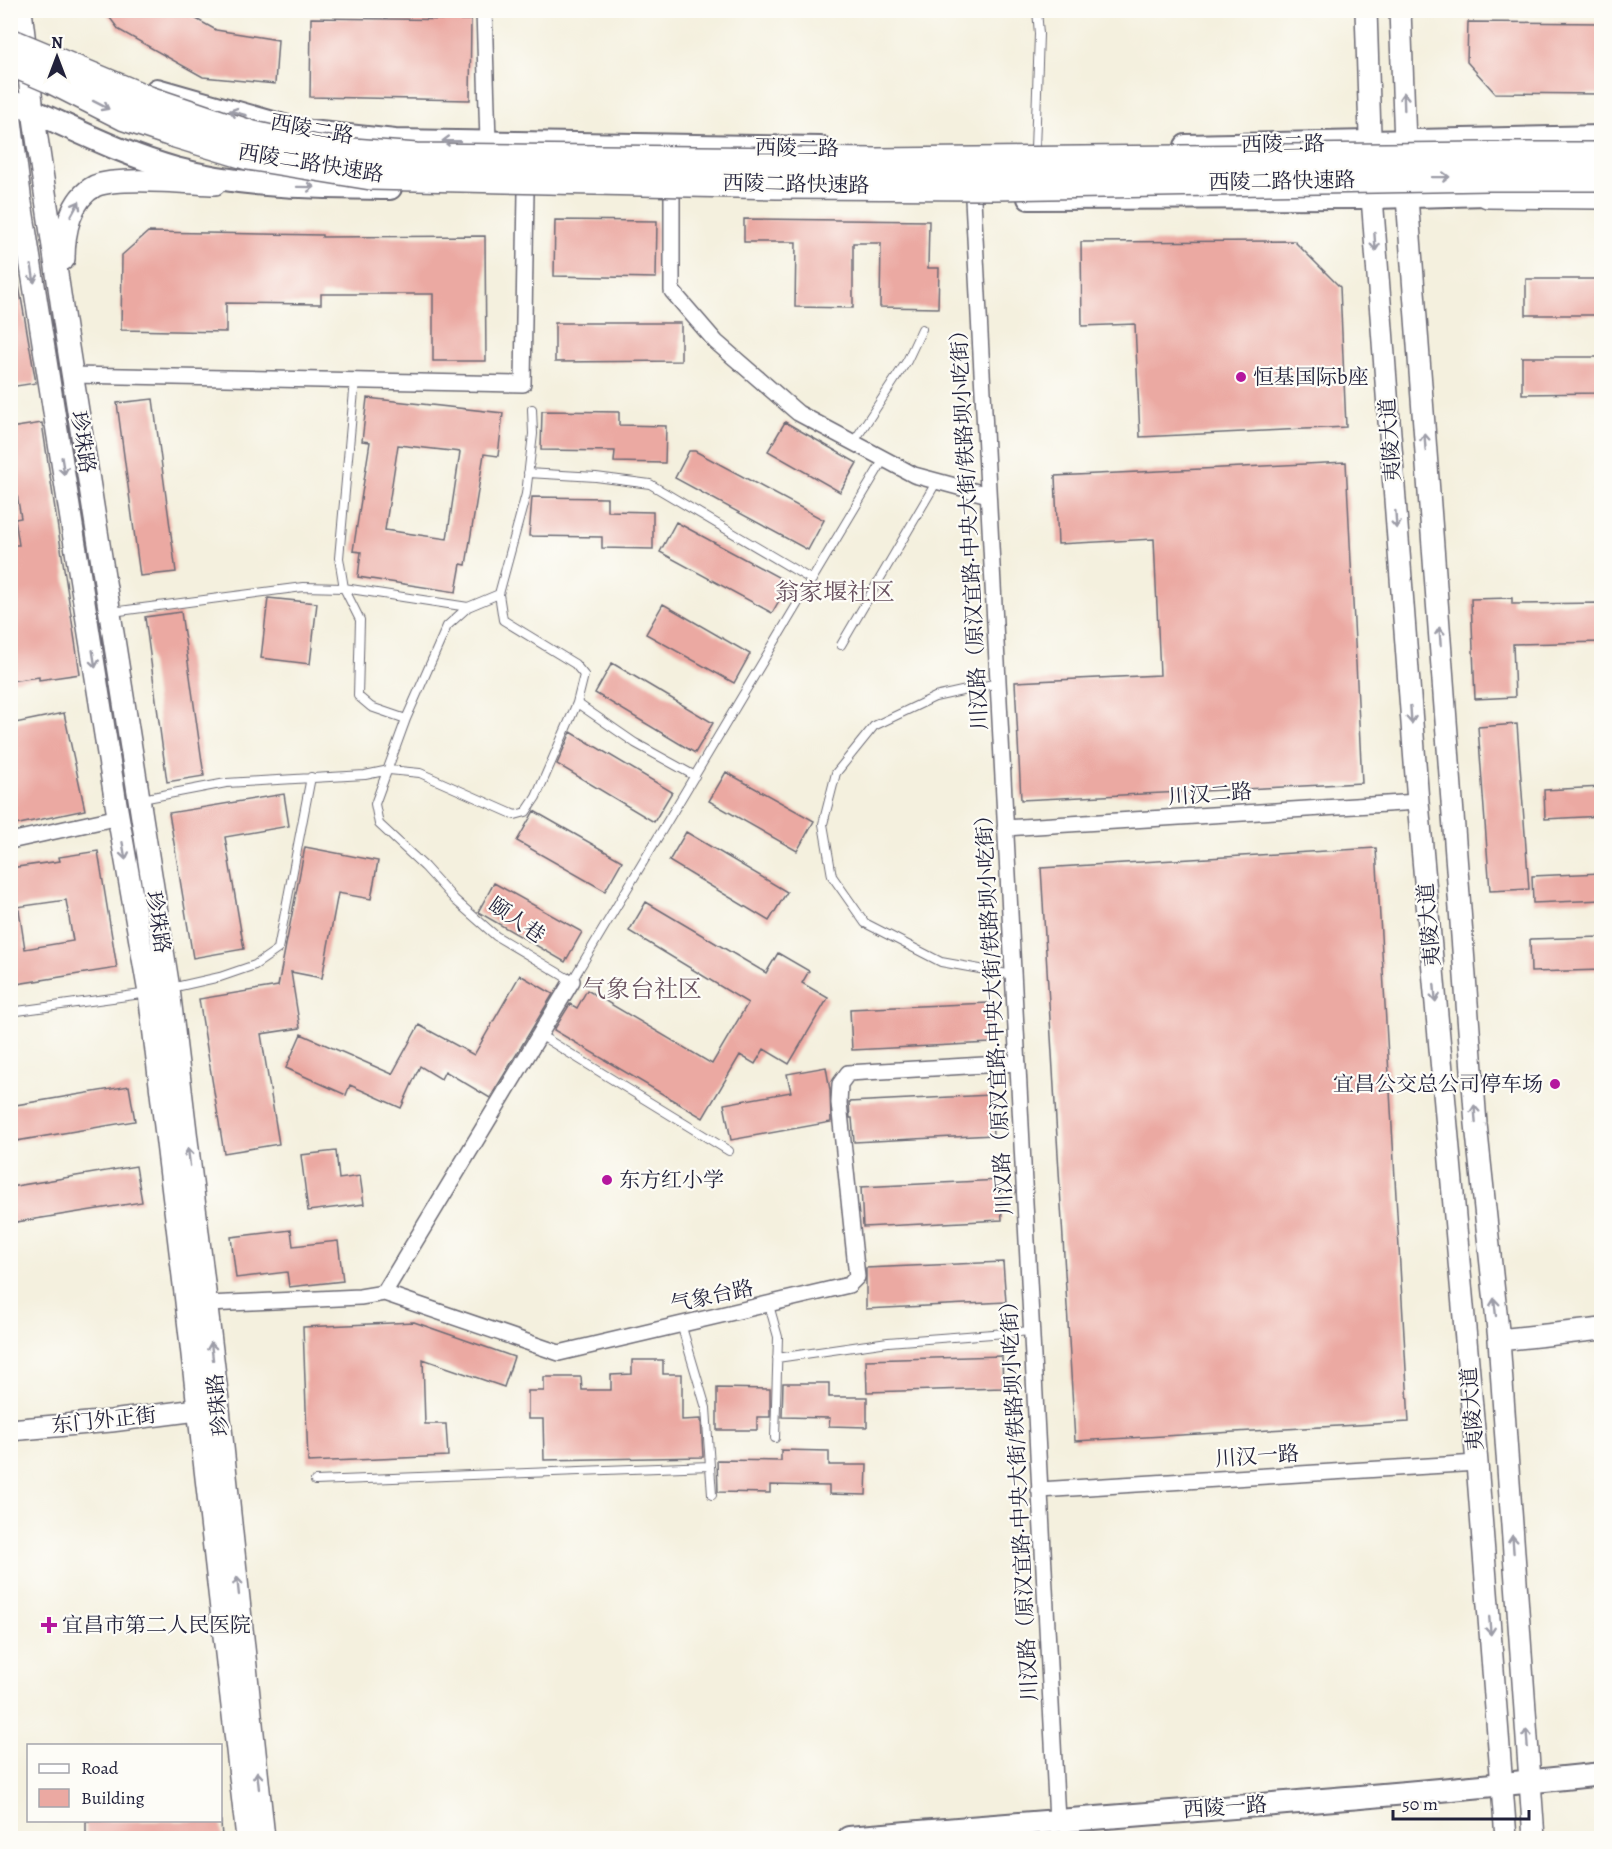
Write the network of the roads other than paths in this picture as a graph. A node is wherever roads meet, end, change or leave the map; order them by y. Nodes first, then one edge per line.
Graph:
1 (21, 10) edge
2 (484, 10) edge
3 (1037, 10) edge
4 (1366, 10) edge
5 (1400, 10) edge
6 (14, 34) edge
7 (10, 62) edge
8 (10, 101) edge
9 (33, 111) junction
10 (10, 112) edge
11 (1602, 137) edge
12 (1405, 140) junction
13 (488, 142) junction
14 (1369, 142) junction
15 (1602, 144) edge
16 (1035, 149) junction
17 (1487, 156) junction
18 (1602, 156) edge
19 (10, 174) edge
20 (1602, 177) edge
21 (273, 186) junction
22 (526, 191) junction
23 (672, 194) junction
24 (1488, 194) junction
25 (1602, 195) edge
26 (1372, 197) junction
27 (1407, 197) junction
28 (973, 199) junction
29 (21, 203) junction
30 (1602, 204) edge
31 (65, 328) junction
32 (922, 329) dead end
33 (72, 375) junction
34 (355, 380) junction
35 (532, 409) dead end
36 (853, 443) junction
37 (884, 459) junction
38 (528, 473) junction
39 (937, 482) junction
40 (988, 495) junction
41 (812, 580) junction
42 (344, 588) junction
43 (499, 594) junction
44 (468, 607) junction
45 (110, 613) junction
46 (841, 645) dead end
47 (998, 684) junction
48 (578, 703) junction
49 (406, 719) junction
50 (389, 770) junction
51 (695, 776) junction
52 (311, 777) junction
53 (139, 800) junction
54 (1418, 802) junction
55 (119, 817) junction
56 (1005, 828) junction
57 (10, 841) edge
58 (1013, 975) junction
59 (573, 981) junction
60 (169, 989) junction
61 (148, 993) junction
62 (10, 1012) edge
63 (540, 1035) junction
64 (1018, 1064) junction
65 (729, 1151) dead end
66 (384, 1293) junction
67 (207, 1304) junction
68 (770, 1305) junction
69 (681, 1324) junction
70 (1602, 1329) edge
71 (1031, 1331) junction
72 (1499, 1340) junction
73 (777, 1358) junction
74 (197, 1410) junction
75 (10, 1430) edge
76 (775, 1438) dead end
77 (1477, 1463) junction
78 (710, 1466) junction
79 (315, 1481) dead end
80 (1039, 1490) junction
81 (712, 1495) dead end
82 (1602, 1774) edge
83 (1531, 1789) junction
84 (1602, 1790) edge
85 (1503, 1792) junction
86 (1057, 1820) junction
87 (247, 1839) edge
88 (264, 1839) edge
89 (849, 1839) edge
90 (1006, 1839) edge
91 (1506, 1839) edge
92 (1534, 1839) edge

1 - 6 main road, 珍珠路
2 - 13 street
3 - 16 lane
4 - 14 main road, 夷陵大道
12 -> 5 main road, 夷陵大道
6 - 9 main road, 珍珠路
13 -> 6 main road, 西陵二路
6 - 17 highway, 西陵二路快速路, bridge
7 -> 20 highway, 西陵二路快速路, bridge
8 - 9 main road
9 - 21 main road
9 - 31 main road, 珍珠路
10 - 29 main road, 珍珠路
11 - 12 main road, 西陵二路
12 - 14 main road, 西陵二路
12 - 27 main road, 夷陵大道
13 - 16 main road, 西陵二路
14 - 16 main road, 西陵二路
14 - 26 main road, 夷陵大道
15 - 17 highway, bridge
17 - 18 highway, 西陵二路快速路, bridge
19 - 29 main road
21 -> 22 main road
31 -> 21 main road
22 - 23 main road
22 - 34 street
23 - 28 main road
23 - 36 street
24 - 25 highway
24 - 27 main road
24 - 30 main road
26 - 27 main road
26 - 28 main road
26 -> 54 main road, 夷陵大道
72 -> 27 main road, 夷陵大道
28 - 40 street, 川汉路（原汉宜路·中央大街/铁路坝小吃街）
29 -> 55 main road, 珍珠路
31 - 33 main road, 珍珠路
32 - 36 lane
33 - 34 street
33 - 45 main road, 珍珠路
34 - 42 lane
35 - 38 lane
36 - 37 street
37 - 39 street
37 - 41 lane
38 - 41 lane
38 - 43 lane
39 - 40 street
39 - 46 lane
40 - 47 street, 川汉路（原汉宜路·中央大街/铁路坝小吃街）
41 - 51 lane
42 - 44 lane
42 - 45 lane
42 - 49 lane
43 - 44 lane, 颐人巷
43 - 48 lane
44 - 49 lane, 颐人巷
45 - 53 main road, 珍珠路
47 - 56 street, 川汉路（原汉宜路·中央大街/铁路坝小吃街）
47 - 58 lane
48 - 50 lane
48 - 51 lane
49 - 50 lane, 颐人巷
50 - 52 lane
50 - 59 lane, 颐人巷
51 - 59 lane
52 - 53 lane
52 - 60 lane
53 - 60 main road, 珍珠路
54 - 56 street, 川汉二路
54 -> 77 main road, 夷陵大道
55 - 57 street
55 -> 61 main road, 珍珠路
56 - 58 street, 川汉路（原汉宜路·中央大街/铁路坝小吃街）
58 - 64 street, 川汉路（原汉宜路·中央大街/铁路坝小吃街）
59 - 63 street
67 -> 60 main road, 珍珠路
61 - 62 lane
61 - 74 main road, 珍珠路
63 - 65 lane
63 - 66 street
64 - 68 street, 气象台路
64 - 71 street, 川汉路（原汉宜路·中央大街/铁路坝小吃街）
66 - 67 street, 气象台路
66 - 69 street, 气象台路
88 -> 67 main road, 珍珠路
68 - 69 street, 气象台路
68 - 73 lane
69 - 78 lane
70 - 72 main road
71 - 73 lane
71 - 80 street, 川汉路（原汉宜路·中央大街/铁路坝小吃街）
83 -> 72 main road, 夷陵大道
73 - 76 lane
74 - 75 main road, 东门外正街
74 - 87 main road, 珍珠路
77 - 80 street, 川汉一路
77 -> 85 main road, 夷陵大道
78 - 79 lane
78 - 81 lane
80 - 86 street, 川汉路（原汉宜路·中央大街/铁路坝小吃街）
82 - 83 main road, 西陵一路
83 - 84 main road, 西陵一路
83 - 85 main road, 西陵一路
83 - 92 main road, 夷陵大道
85 - 86 main road, 西陵一路
85 - 90 main road, 西陵一路
85 - 91 main road, 夷陵大道
86 - 89 main road, 西陵一路

